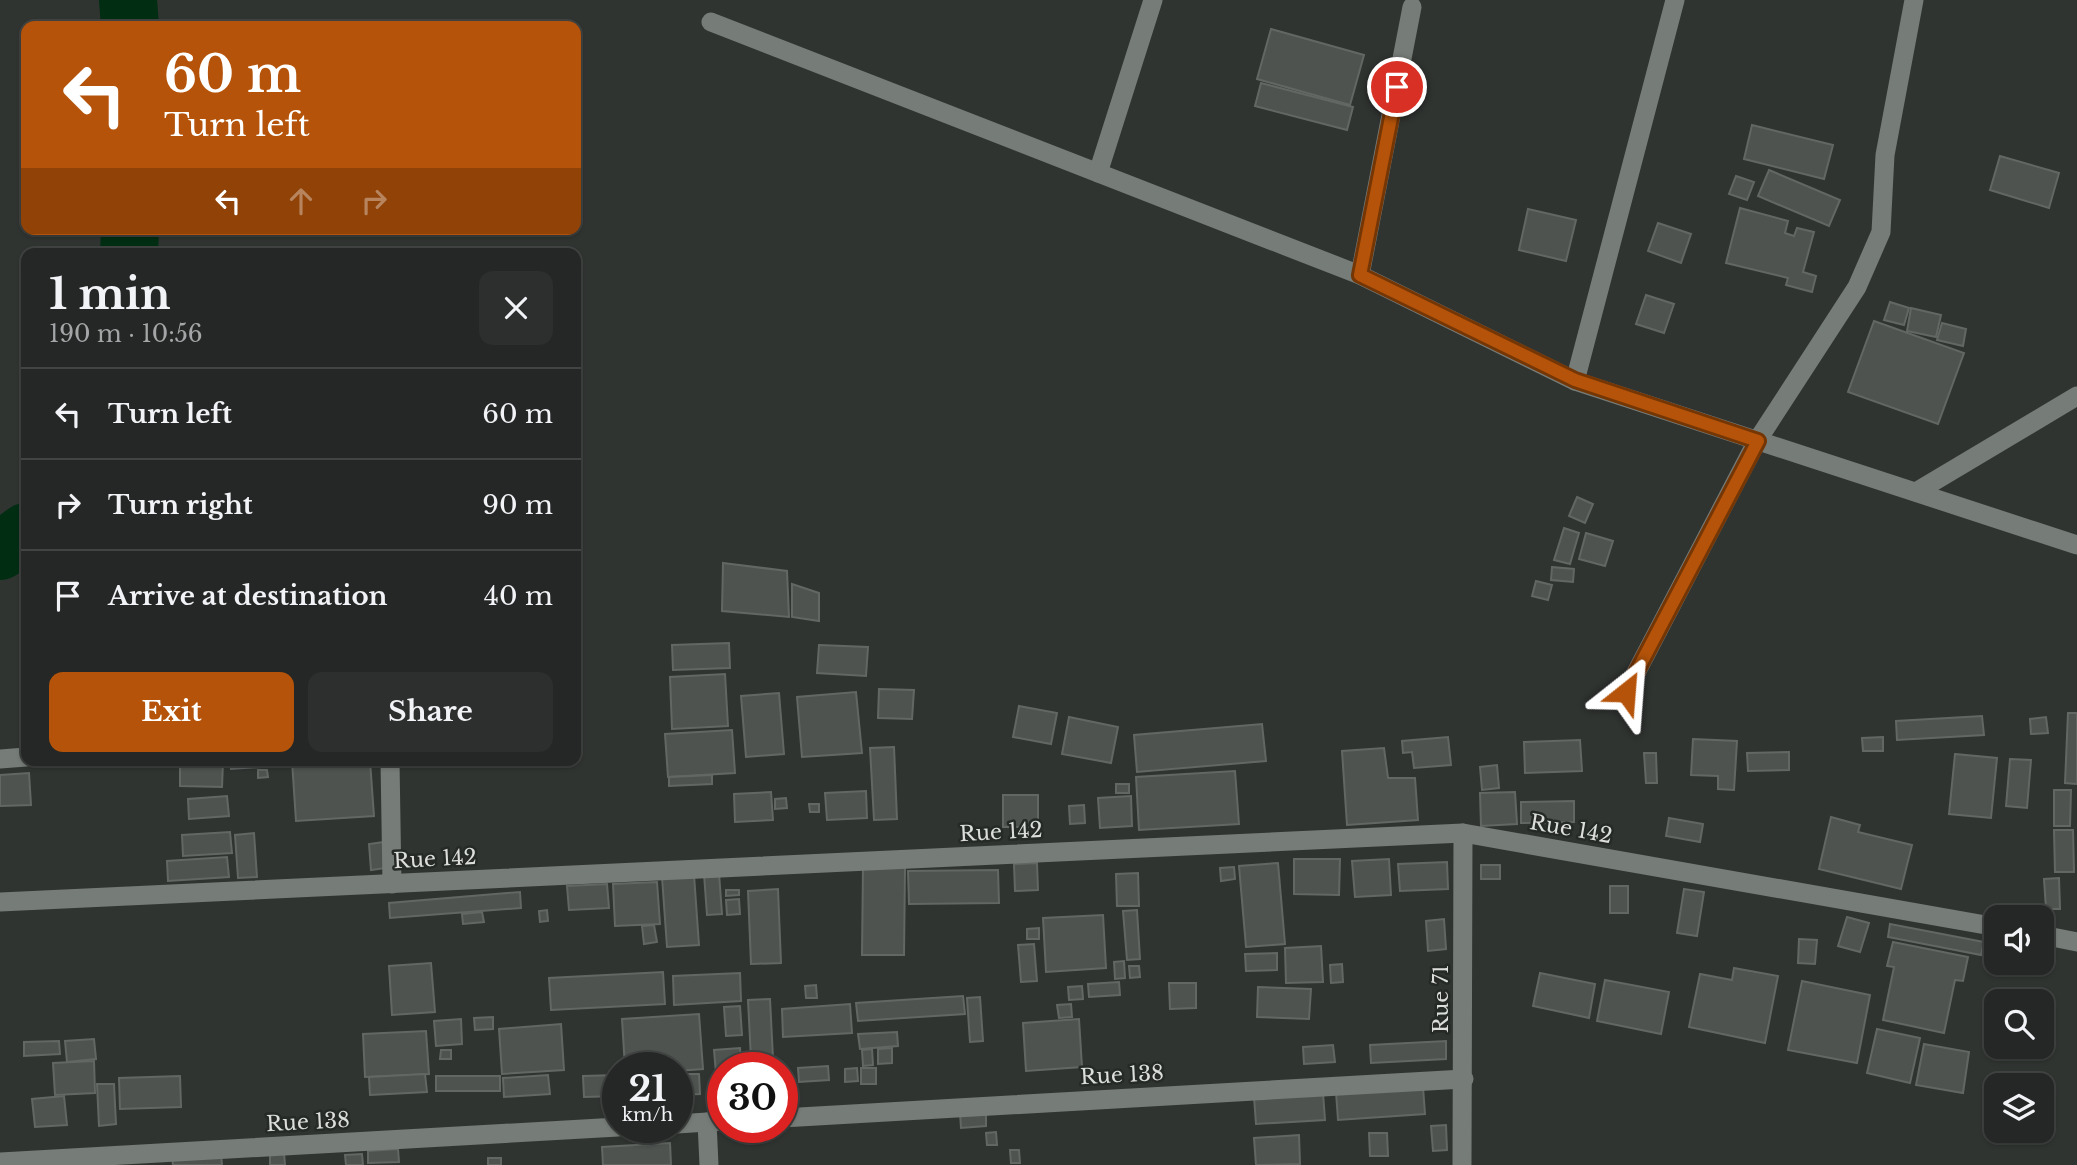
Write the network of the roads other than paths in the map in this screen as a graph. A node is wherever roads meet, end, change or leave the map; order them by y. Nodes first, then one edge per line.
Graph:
1 (1153, 0) edge
2 (1675, 0) edge
3 (1914, 0) edge
4 (1412, 6) dead end
5 (711, 22) dead end
6 (1098, 173) junction
7 (1360, 275) junction
8 (1575, 380) junction
9 (2077, 396) edge
10 (1758, 441) junction
11 (1916, 492) junction
12 (2077, 545) edge
13 (1626, 692) dead end
14 (21, 757) edge
15 (0, 759) edge
16 (390, 766) edge
17 (1463, 833) junction
18 (392, 884) junction
19 (0, 902) edge
20 (1984, 926) edge
21 (2054, 938) edge
22 (2077, 942) edge
23 (1464, 1079) junction
24 (798, 1117) edge
25 (602, 1128) edge
26 (712, 1143) edge
27 (0, 1162) edge
28 (709, 1165) edge
29 (1462, 1165) edge

1 - 6 street
2 - 8 street
3 - 10 street
4 - 7 street
5 - 6 street
6 - 7 street
7 - 8 street
8 - 10 street
9 - 11 street
10 - 11 street
10 - 13 street
11 - 12 street
14 - 15 street
16 - 18 street
17 - 18 street, Rue 142
17 - 20 street, Rue 142
17 - 23 street, Rue 71
18 - 19 street, Rue 142
21 - 22 street
23 - 24 street, Rue 138
23 - 29 street, Rue 71
25 - 27 street, Rue 138
26 - 28 street

